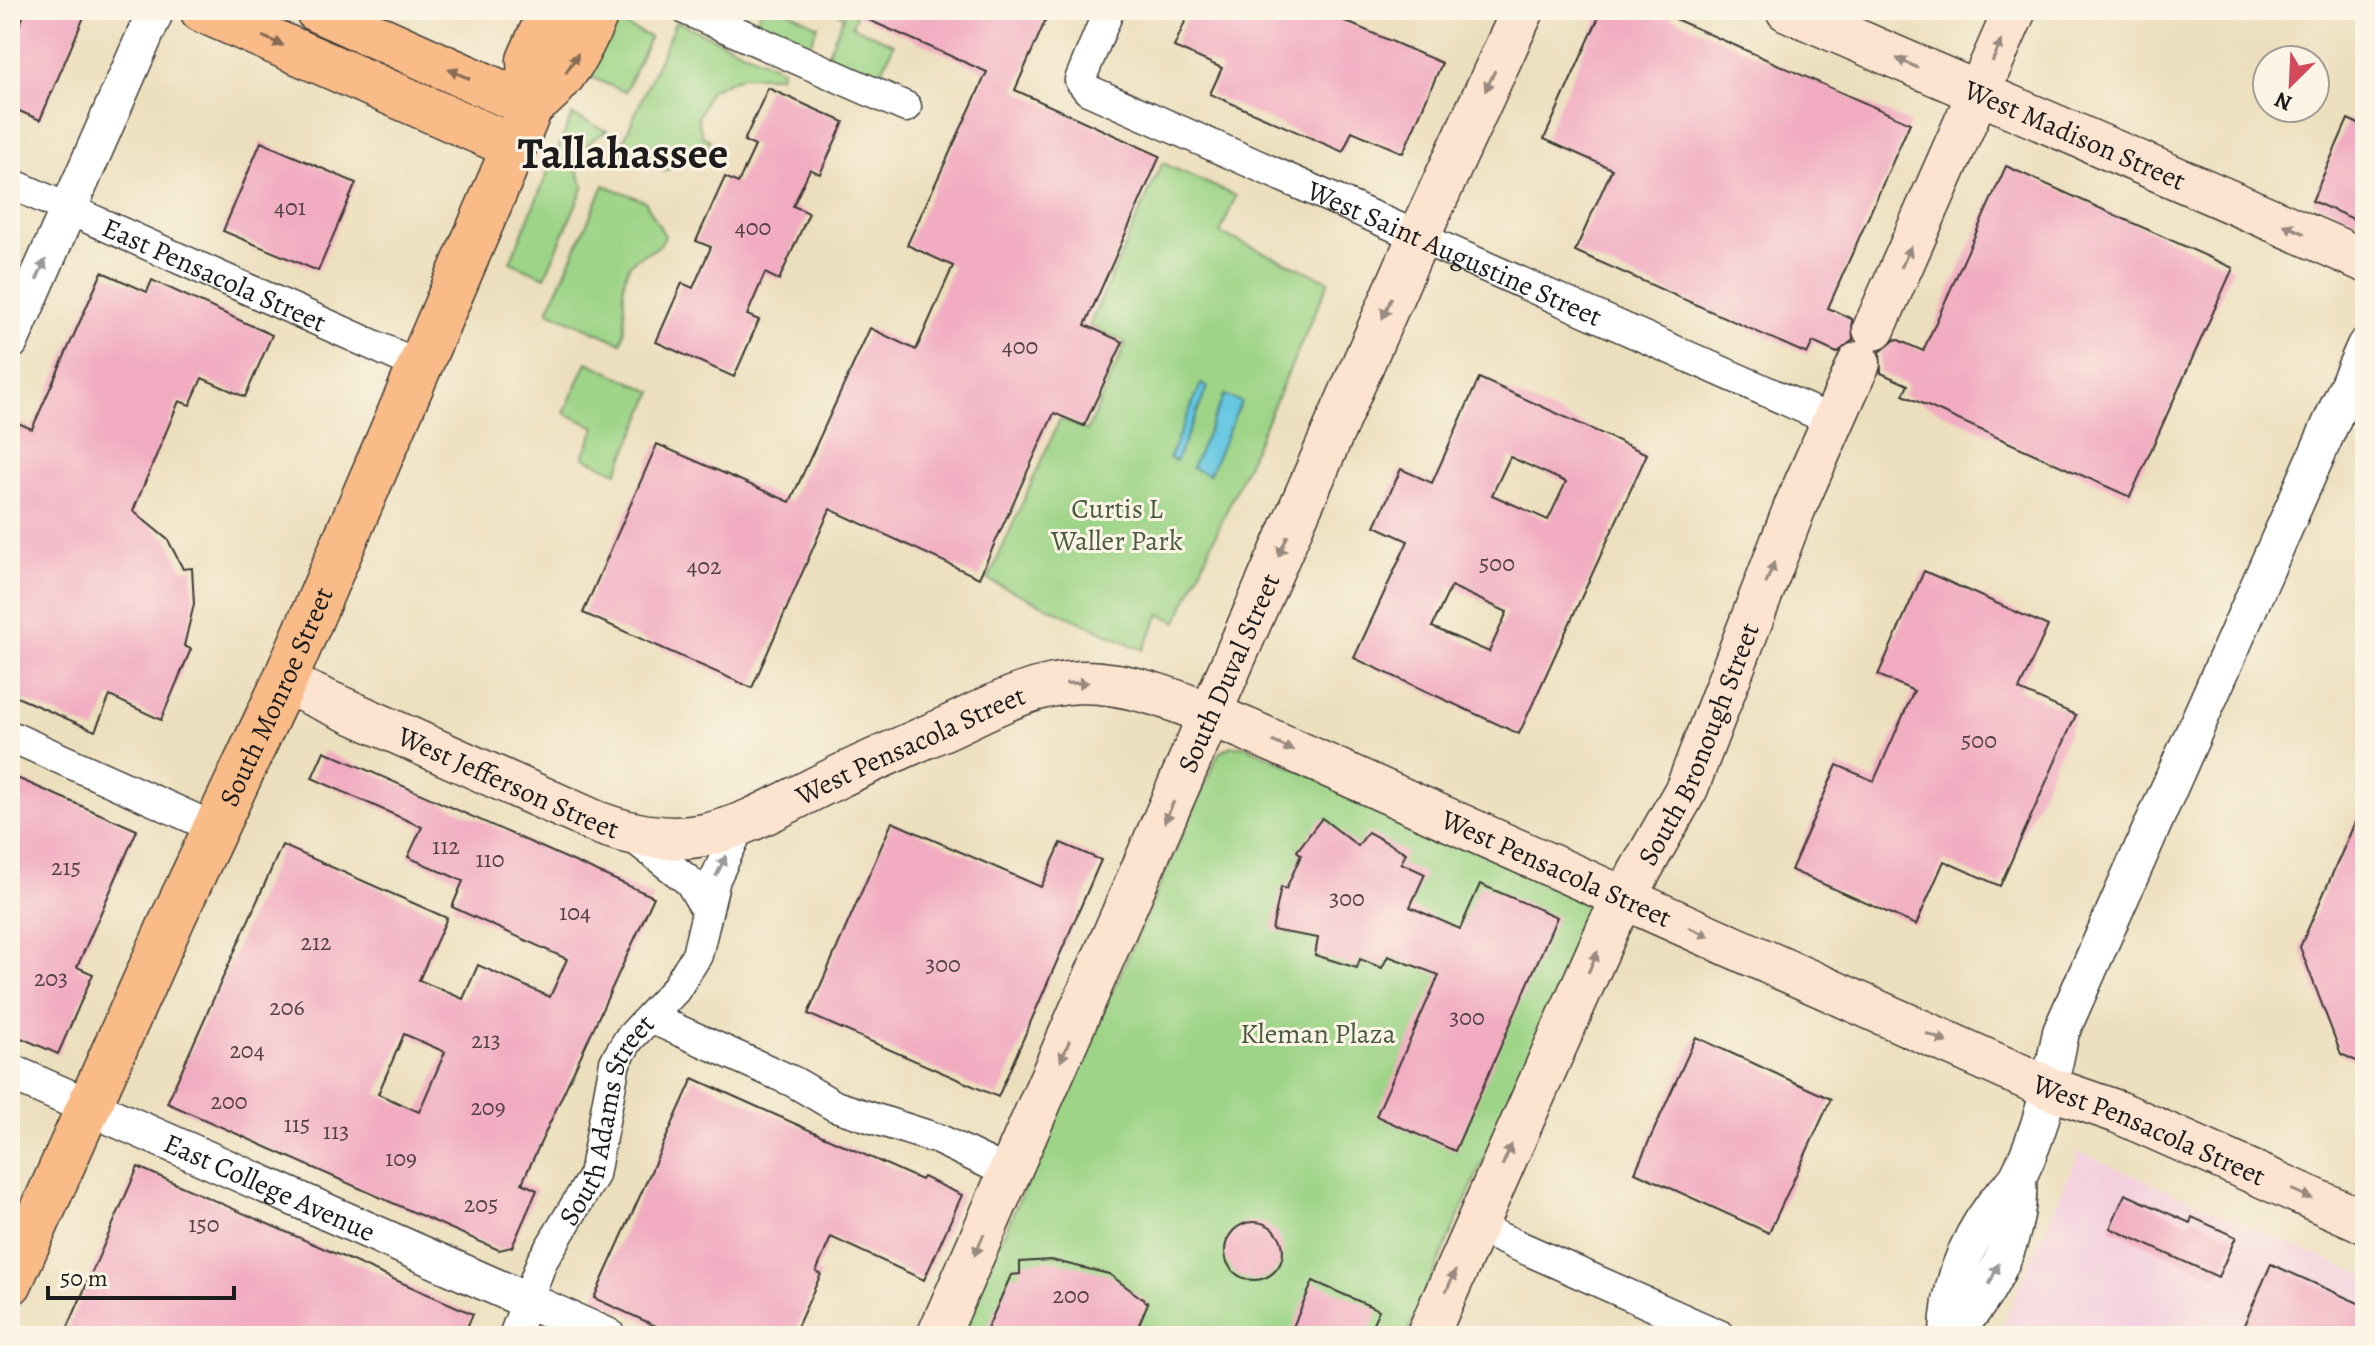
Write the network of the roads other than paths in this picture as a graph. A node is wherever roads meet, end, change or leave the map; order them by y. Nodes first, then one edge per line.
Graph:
1 (156, 10) edge
2 (202, 10) edge
3 (317, 10) edge
4 (551, 10) edge
5 (598, 10) edge
6 (687, 10) edge
7 (1109, 10) edge
8 (1523, 10) edge
9 (1787, 10) edge
10 (2015, 10) edge
11 (1979, 92) junction
12 (531, 106) junction
13 (906, 107) dead end
14 (514, 147) junction
15 (10, 183) edge
16 (68, 209) junction
17 (1419, 236) junction
18 (2365, 261) edge
19 (10, 342) edge
20 (2365, 346) edge
21 (420, 366) junction
22 (1833, 421) junction
23 (284, 682) junction
24 (1211, 715) junction
25 (10, 736) edge
26 (741, 824) junction
27 (215, 828) junction
28 (630, 835) junction
29 (1625, 899) junction
30 (706, 909) junction
31 (651, 1018) junction
32 (10, 1072) edge
33 (2049, 1088) junction
34 (88, 1106) junction
35 (1011, 1174) junction
36 (2365, 1222) edge
37 (1476, 1227) junction
38 (10, 1283) edge
39 (529, 1301) junction
40 (514, 1336) edge
41 (607, 1336) edge
42 (938, 1336) edge
43 (1427, 1336) edge
44 (1721, 1336) edge
45 (1948, 1336) edge

1 - 16 street
2 -> 14 main road
12 -> 3 main road
4 - 12 main road, South Monroe Street
12 -> 5 main road, South Monroe Street
6 - 13 street
7 - 17 street, West Saint Augustine Street
8 -> 17 main road, South Duval Street
11 -> 9 main road, West Madison Street
11 -> 10 main road, South Bronough Street
18 -> 11 main road, West Madison Street
22 -> 11 main road, South Bronough Street
12 - 14 main road, South Monroe Street
14 - 21 main road, South Monroe Street
15 - 16 street, East Pensacola Street
19 -> 16 street
16 - 21 street, East Pensacola Street
17 - 22 street, West Saint Augustine Street
17 -> 24 main road, South Duval Street
20 - 33 street
21 - 23 main road, South Monroe Street
29 -> 22 main road, South Bronough Street
23 - 27 main road, South Monroe Street
23 - 28 main road, West Jefferson Street
26 -> 24 main road, West Pensacola Street
24 -> 29 main road, West Pensacola Street
24 -> 35 main road, South Duval Street
25 - 27 street
26 - 28 main road, West Jefferson Street
30 -> 26 street, South Adams Street
27 - 34 main road, South Monroe Street
28 - 30 street
29 -> 33 main road, West Pensacola Street
37 -> 29 main road, South Bronough Street
30 - 31 street, South Adams Street
31 - 35 street
31 - 39 street, South Adams Street
32 - 34 street, East College Avenue
33 -> 36 main road, West Pensacola Street
33 - 45 street
34 - 38 main road, South Monroe Street
34 - 39 street, East College Avenue
35 -> 42 main road, South Duval Street
43 -> 37 main road, South Bronough Street
37 - 44 street
39 - 40 street, South Adams Street
39 - 41 street, East College Avenue

